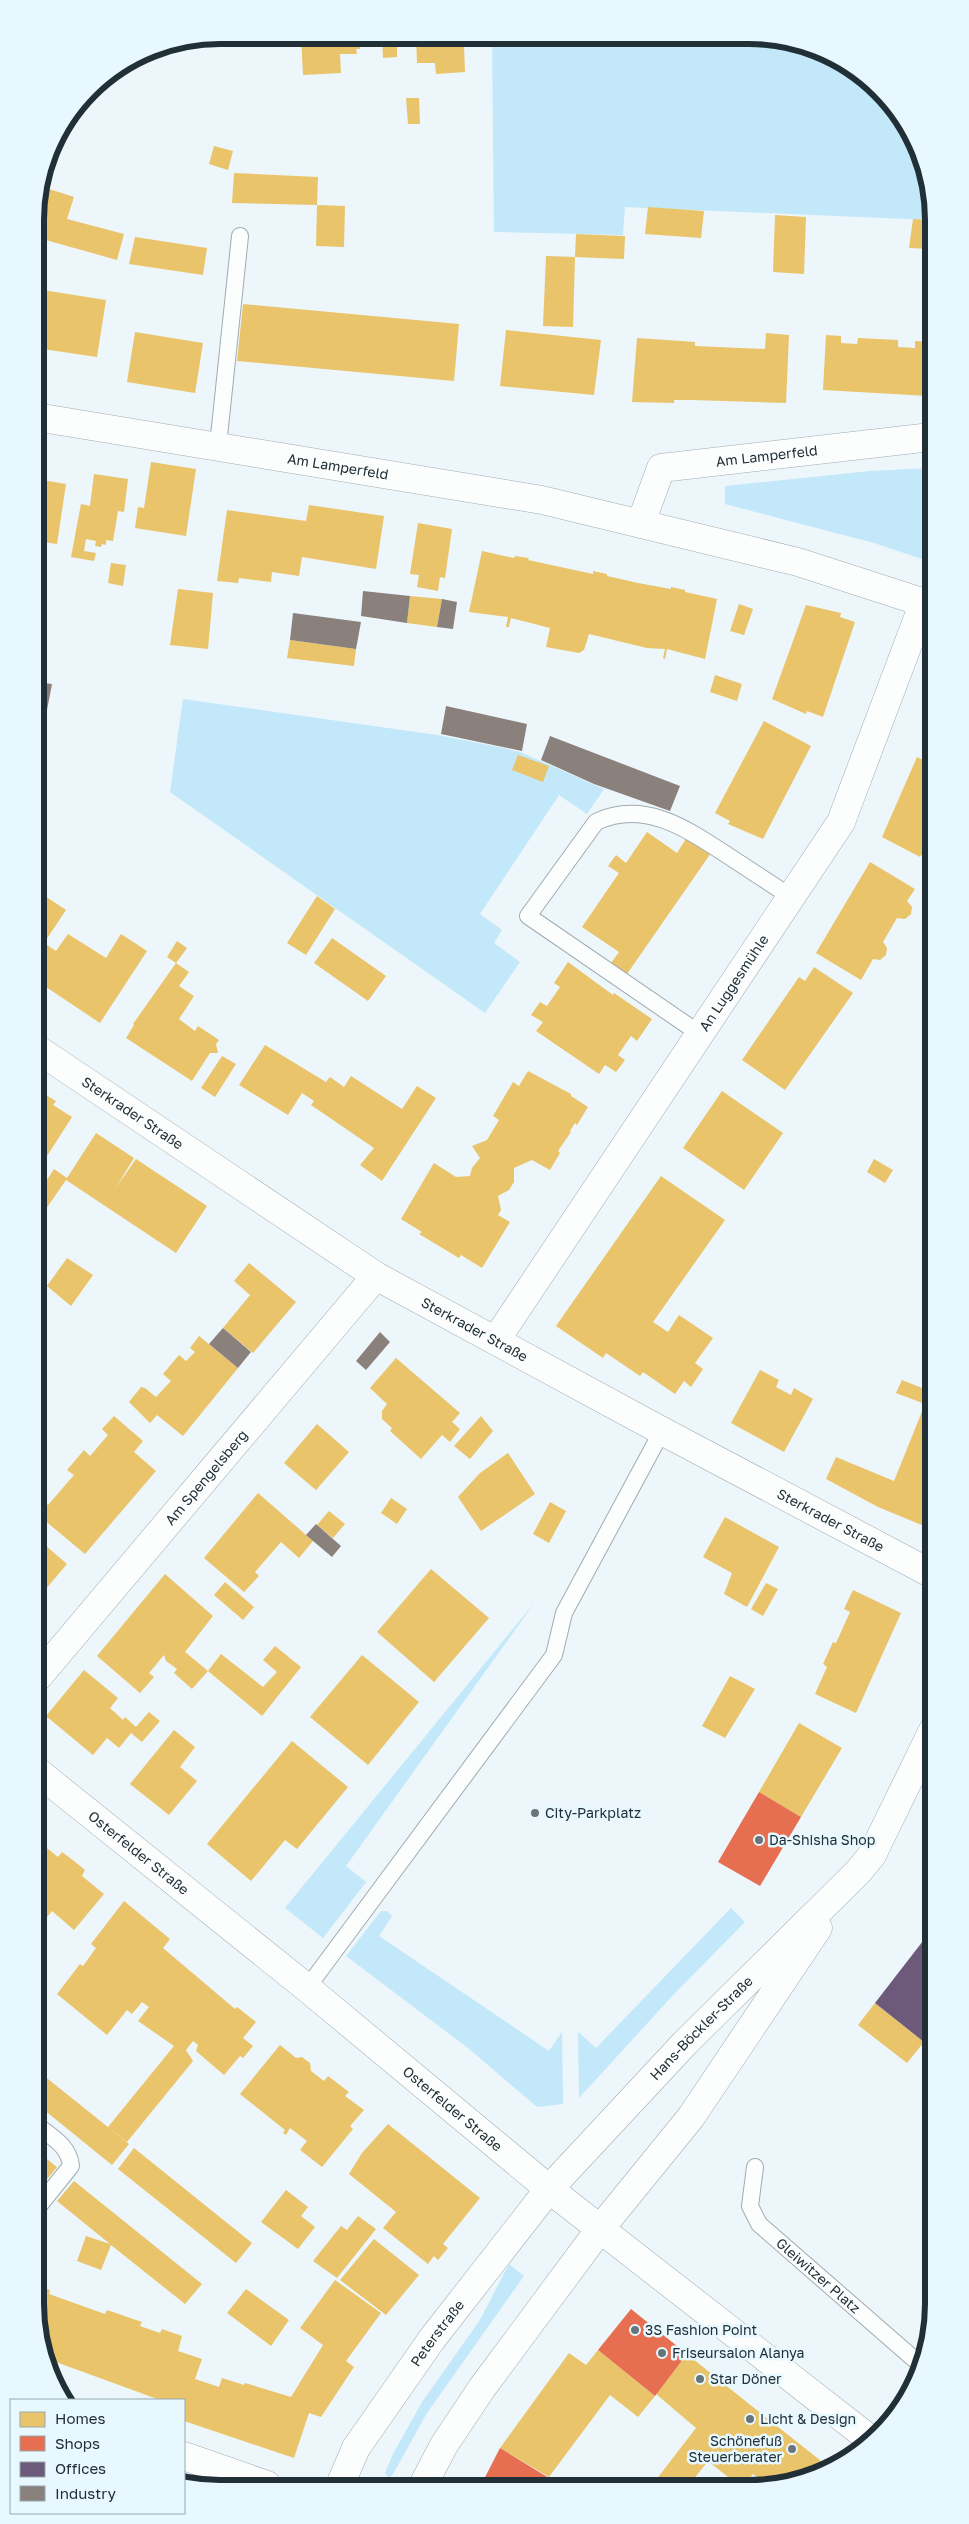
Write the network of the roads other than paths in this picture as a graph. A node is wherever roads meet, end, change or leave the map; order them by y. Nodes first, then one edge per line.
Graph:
1 (240, 236) dead end
2 (44, 418) edge
3 (925, 438) edge
4 (218, 446) junction
5 (641, 523) junction
6 (925, 603) edge
7 (925, 609) edge
8 (791, 896) junction
9 (700, 1034) junction
10 (44, 1054) edge
11 (376, 1276) junction
12 (496, 1340) junction
13 (662, 1431) junction
14 (925, 1570) edge
15 (44, 1670) edge
16 (925, 1746) edge
17 (44, 1777) edge
18 (858, 1872) junction
19 (308, 1988) junction
20 (44, 2131) edge
21 (755, 2167) dead end
22 (549, 2190) junction
23 (44, 2200) edge
24 (600, 2229) junction
25 (916, 2361) edge
26 (865, 2436) edge
27 (185, 2456) edge
28 (250, 2480) edge
29 (343, 2480) edge
30 (426, 2480) edge

1 - 4 lane
2 - 4 street, Am Lamperfeld
3 - 5 street, Am Lamperfeld
4 - 5 street, Am Lamperfeld
5 - 6 street, Am Lamperfeld
7 - 8 street, An Luggesmühle
8 - 9 street, An Luggesmühle
8 - 9 lane
9 - 12 street, An Luggesmühle
10 - 11 street, Sterkrader Straße
11 - 12 street, Sterkrader Straße
11 - 15 street, Am Spengelsberg
12 - 13 street, Sterkrader Straße
13 - 14 street, Sterkrader Straße
13 - 19 lane
16 - 18 street, Hans-Böckler-Straße
17 - 19 street, Osterfelder Straße
18 - 22 street, Hans-Böckler-Straße
18 - 24 street, Hans-Böckler-Straße
19 - 22 street, Osterfelder Straße
20 - 23 lane
21 - 25 lane, Gleiwitzer Platz
22 - 24 street, Osterfelder Straße
22 - 29 street, Peterstraße
24 - 26 street, Osterfelder Straße
24 - 30 street
27 - 28 street

